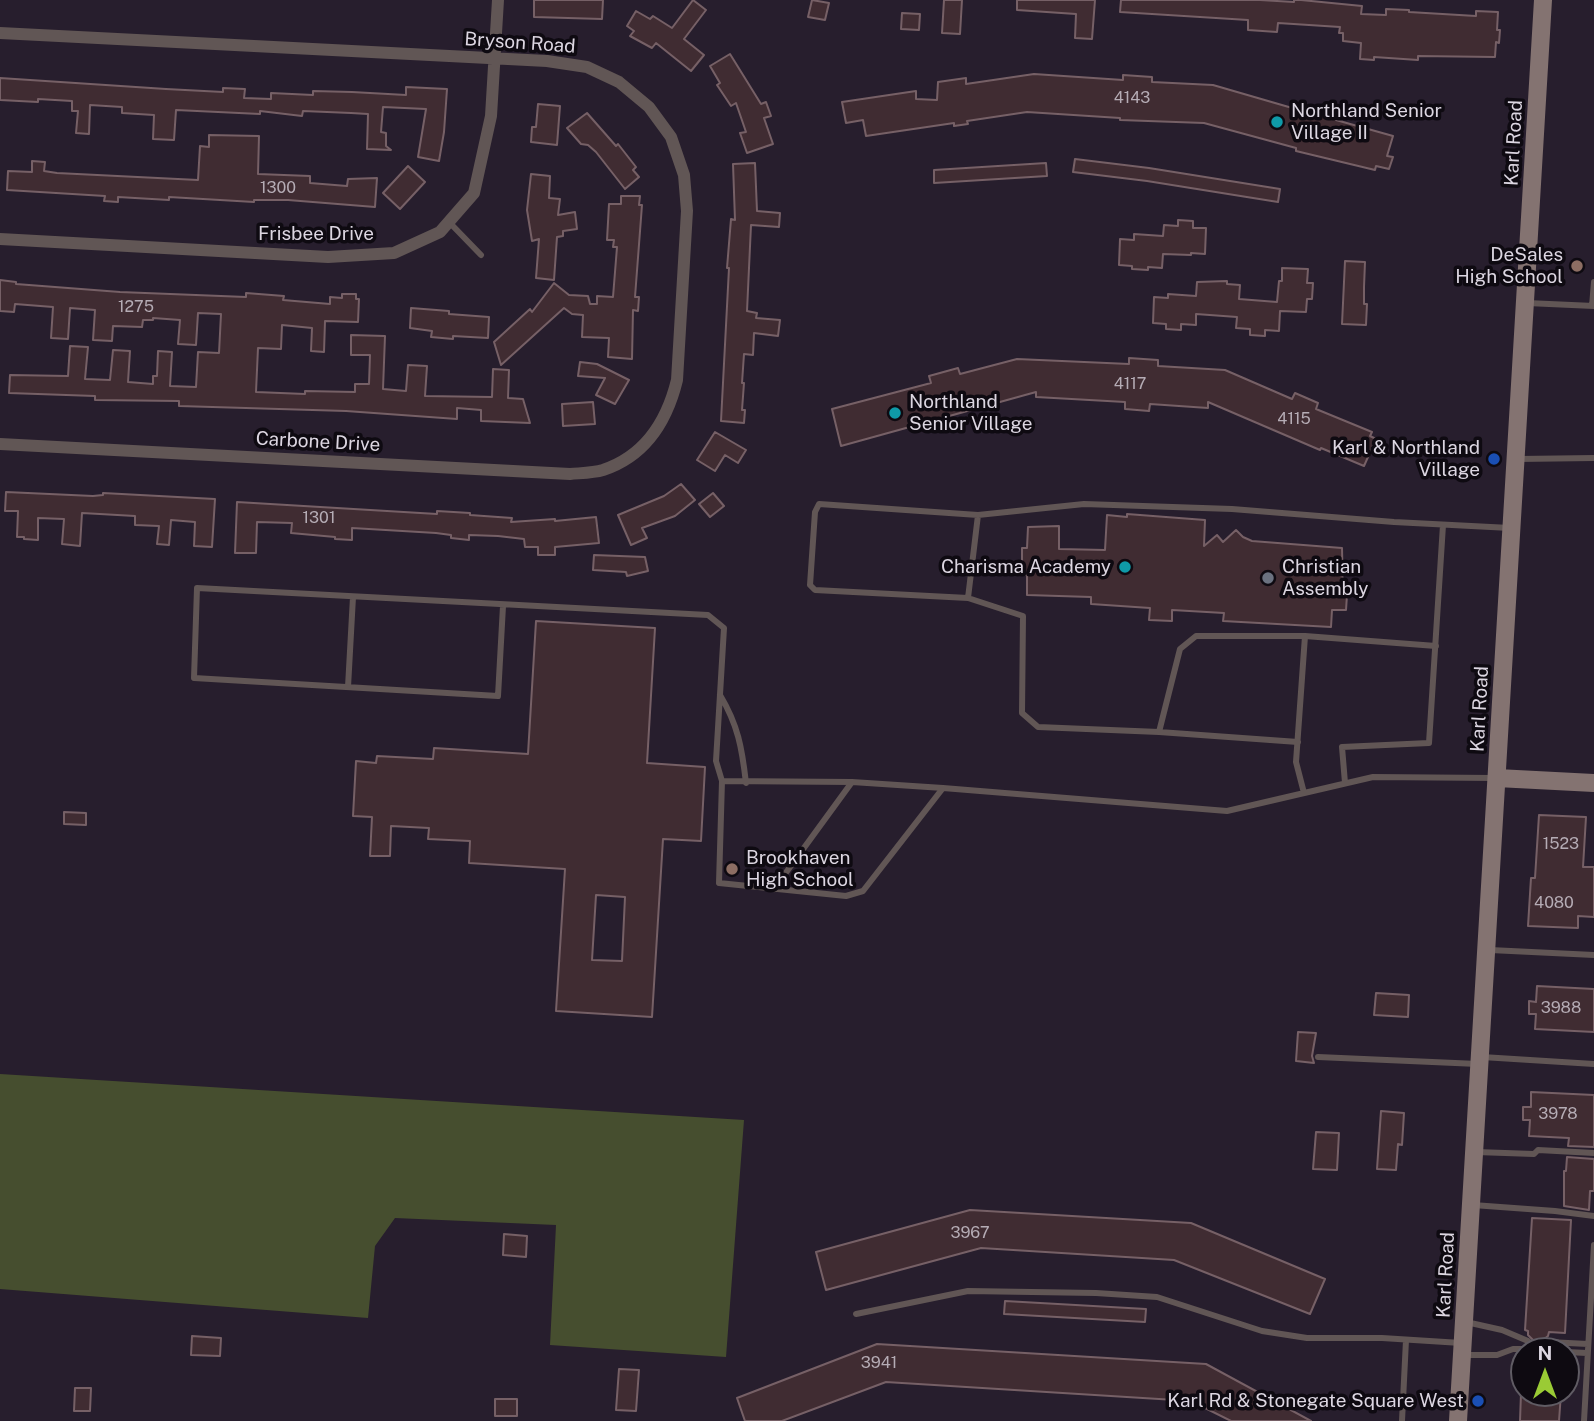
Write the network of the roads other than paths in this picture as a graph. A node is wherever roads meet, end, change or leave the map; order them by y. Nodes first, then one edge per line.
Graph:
1 (498, 0) edge
2 (1544, 0) edge
3 (0, 33) edge
4 (495, 59) junction
5 (449, 222) junction
6 (0, 239) edge
7 (481, 255) dead end
8 (1594, 282) edge
9 (1525, 302) junction
10 (1593, 306) edge
11 (0, 444) edge
12 (631, 458) joint
13 (1594, 458) edge
14 (1516, 459) junction
15 (978, 515) junction
16 (1443, 525) junction
17 (1512, 528) junction
18 (353, 597) junction
19 (968, 598) junction
20 (503, 606) junction
21 (1305, 636) junction
22 (1436, 646) junction
23 (348, 687) junction
24 (720, 695) junction
25 (1159, 732) junction
26 (1298, 742) junction
27 (1497, 778) junction
28 (722, 782) junction
29 (746, 782) junction
30 (852, 782) junction
31 (1345, 783) junction
32 (1594, 783) edge
33 (943, 788) junction
34 (1304, 793) junction
35 (774, 889) junction
36 (1488, 950) junction
37 (1594, 955) edge
38 (1318, 1057) dead end
39 (1480, 1060) junction
40 (1594, 1064) edge
41 (1475, 1152) junction
42 (1594, 1153) edge
43 (1471, 1205) junction
44 (1594, 1216) edge
45 (1594, 1245) edge
46 (856, 1314) dead end
47 (1464, 1322) junction
48 (1519, 1337) edge
49 (1406, 1340) junction
50 (1580, 1344) edge
51 (1588, 1344) junction
52 (1462, 1349) junction
53 (1510, 1350) edge
54 (1580, 1353) edge
55 (1587, 1353) junction
56 (1402, 1421) edge
57 (1458, 1421) edge
58 (1584, 1421) edge

1 - 4 street, Frisbee Drive
2 - 9 main road, Karl Road
3 - 4 street, Bryson Road
4 - 5 street, Frisbee Drive
4 - 12 street, Bryson Road
5 - 6 street, Frisbee Drive
5 - 7 lane
8 - 10 lane
9 - 10 lane
9 - 14 main road, Karl Road
11 - 12 street, Carbone Drive
13 - 14 lane
14 - 17 main road, Karl Road
15 - 16 lane
15 - 19 lane
15 - 19 lane
16 - 17 lane
16 - 22 lane
17 - 27 main road, Karl Road
18 - 20 lane
18 - 23 lane
18 - 23 lane
19 - 25 lane
20 - 23 lane
20 - 24 lane
21 - 22 lane
21 - 25 lane
21 - 26 lane
22 - 31 lane
24 - 28 lane
24 - 29 lane
25 - 26 lane
26 - 34 lane
27 - 31 lane
27 - 32 main road
27 - 36 main road, Karl Road
28 - 29 lane
28 - 35 lane
29 - 30 lane
30 - 33 lane
30 - 35 lane
31 - 34 lane
33 - 34 lane
33 - 35 lane
36 - 37 lane
36 - 39 main road, Karl Road
38 - 39 lane
39 - 40 lane
39 - 41 main road, Karl Road
41 - 42 lane
41 - 43 main road, Karl Road
43 - 44 lane
43 - 47 main road, Karl Road
45 - 51 lane
46 - 49 lane
47 - 48 lane
47 - 52 main road, Karl Road
49 - 52 lane
49 - 56 lane
50 - 51 lane
51 - 55 lane
52 - 53 lane
52 - 57 main road, Karl Road
54 - 55 lane
55 - 58 lane

